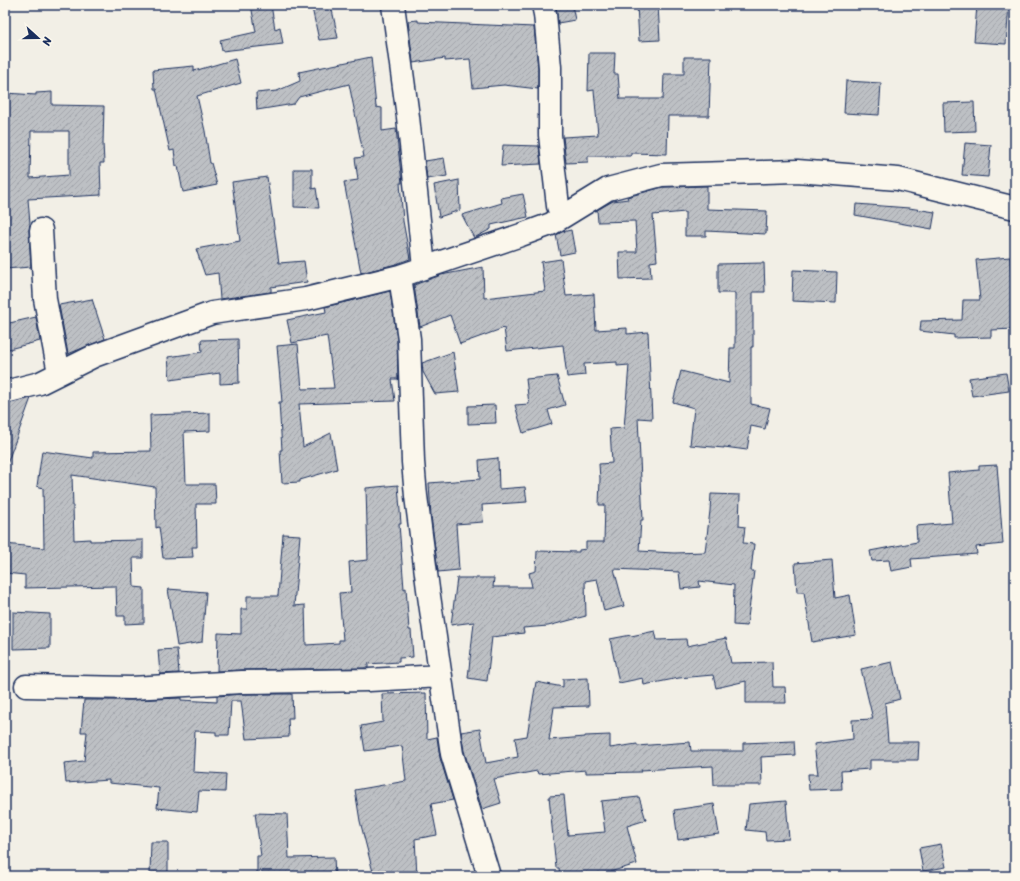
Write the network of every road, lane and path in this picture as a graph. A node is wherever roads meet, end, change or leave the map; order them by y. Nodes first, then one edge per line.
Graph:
1 (393, 5) edge
2 (542, 5) edge
3 (1015, 208) edge
4 (562, 217) junction
5 (41, 230) dead end
6 (424, 267) junction
7 (400, 276) junction
8 (59, 374) junction
9 (5, 392) edge
10 (441, 676) junction
11 (26, 686) dead end
12 (489, 876) edge

1 - 6 street
2 - 4 street
3 - 4 street
4 - 6 street
5 - 8 street
6 - 7 street
7 - 8 street
7 - 10 street
8 - 9 street
10 - 11 street
10 - 12 street

